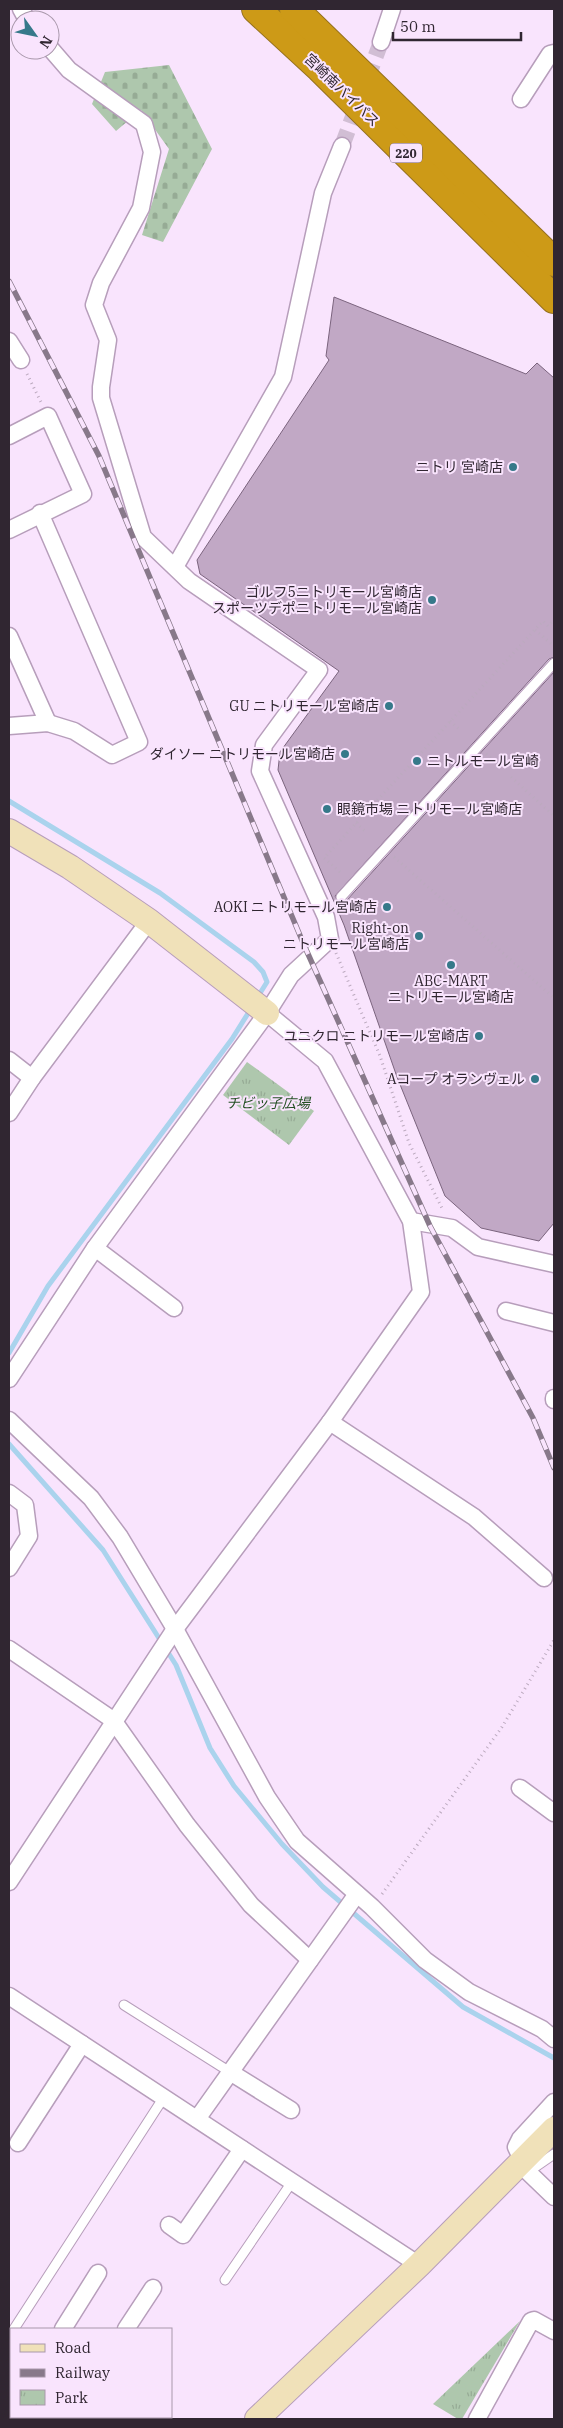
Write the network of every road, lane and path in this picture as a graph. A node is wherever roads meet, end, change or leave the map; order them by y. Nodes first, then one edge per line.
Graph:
1 (256, 9) edge
2 (294, 9) edge
3 (392, 9) edge
4 (381, 42) tunnel mouth
5 (554, 53) edge
6 (60, 60) edge
7 (521, 99) dead end
8 (342, 146) tunnel mouth
9 (554, 262) edge
10 (554, 299) edge
11 (9, 341) edge
12 (21, 360) joint
13 (48, 416) junction
14 (9, 436) edge
15 (40, 513) junction
16 (9, 530) edge
17 (175, 566) junction
18 (554, 620) edge
19 (535, 630) junction
20 (9, 636) edge
21 (554, 646) edge
22 (554, 663) edge
23 (450, 721) junction
24 (48, 723) junction
25 (9, 726) edge
26 (460, 730) dead end
27 (486, 754) dead end
28 (499, 765) dead end
29 (511, 776) dead end
30 (554, 816) edge
31 (356, 823) junction
32 (9, 831) edge
33 (365, 831) dead end
34 (394, 857) dead end
35 (340, 872) dead end
36 (341, 897) dead end
37 (149, 921) junction
38 (330, 939) junction
39 (554, 998) edge
40 (268, 1013) junction
41 (9, 1060) edge
42 (32, 1078) junction
43 (9, 1113) edge
44 (411, 1221) junction
45 (452, 1228) junction
46 (95, 1248) junction
47 (554, 1264) edge
48 (174, 1308) dead end
49 (506, 1311) dead end
50 (554, 1324) edge
51 (9, 1379) edge
52 (9, 1420) edge
53 (330, 1422) junction
54 (9, 1493) edge
55 (9, 1568) edge
56 (544, 1578) dead end
57 (175, 1629) junction
58 (554, 1640) edge
59 (9, 1649) edge
60 (114, 1720) junction
61 (520, 1788) dead end
62 (554, 1813) edge
63 (9, 1882) edge
64 (357, 1894) junction
65 (372, 1907) junction
66 (310, 1960) junction
67 (9, 1996) edge
68 (124, 2005) dead end
69 (554, 2039) edge
70 (82, 2044) junction
71 (230, 2072) junction
72 (164, 2097) junction
73 (554, 2102) edge
74 (291, 2110) dead end
75 (197, 2119) junction
76 (554, 2130) edge
77 (18, 2143) dead end
78 (242, 2148) junction
79 (554, 2154) edge
80 (525, 2167) junction
81 (292, 2182) junction
82 (554, 2197) edge
83 (169, 2225) dead end
84 (419, 2265) junction
85 (98, 2273) dead end
86 (226, 2280) dead end
87 (152, 2288) dead end
88 (15, 2328) edge
89 (64, 2328) edge
90 (127, 2328) edge
91 (554, 2331) edge
92 (257, 2419) edge
93 (477, 2419) edge

1 - 10 highway, 宮崎南バイパス / 220
2 - 9 highway, 宮崎南バイパス / 220
3 - 4 street
5 - 7 street
6 - 17 street
8 - 17 street
11 - 12 street
12 - 13 path
13 - 14 street
13 - 15 street
15 - 16 street
15 - 24 street
17 - 38 street
18 - 19 path
19 - 21 path
19 - 23 path
20 - 24 street
22 - 36 lane
23 - 26 path
23 - 31 path
24 - 25 street
27 - 28 path
29 - 30 path
31 - 33 path
31 - 35 path
32 - 37 street
34 - 39 path
37 - 40 street
37 - 42 street
38 - 40 street
38 - 45 path
40 - 44 street
40 - 46 street
41 - 42 street
42 - 43 street
44 - 45 street
44 - 53 street
45 - 47 street
46 - 48 street
46 - 51 street
49 - 50 street
52 - 57 street
53 - 56 street
53 - 57 street
54 - 55 street
57 - 60 street
57 - 64 street
58 - 65 path
59 - 60 street
60 - 63 street
60 - 66 street
61 - 62 street
64 - 65 street
64 - 66 street
65 - 69 street
66 - 71 street
67 - 70 street
68 - 71 lane
70 - 72 street
70 - 77 street
71 - 74 street
71 - 75 street
72 - 75 street
72 - 88 lane
73 - 80 street
75 - 78 street
76 - 80 street
78 - 81 street
78 - 83 street
79 - 80 lane
80 - 82 street
80 - 84 street
81 - 84 street
81 - 86 lane
84 - 92 street
85 - 89 street
87 - 90 street
91 - 93 street

